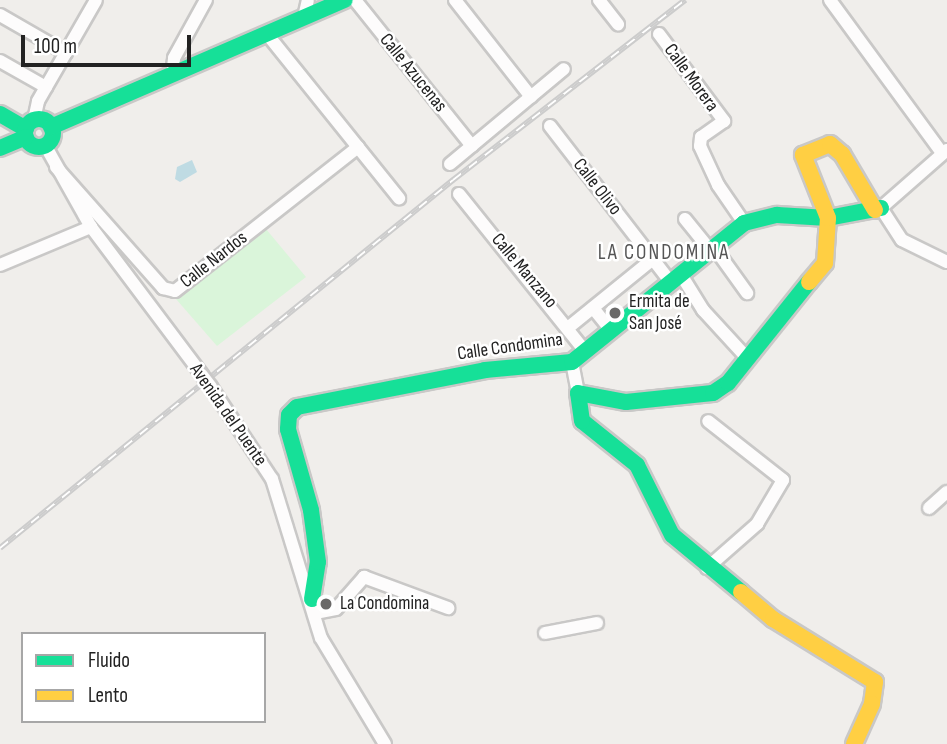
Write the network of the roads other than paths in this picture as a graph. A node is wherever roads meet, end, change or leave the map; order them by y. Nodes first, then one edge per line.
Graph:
1 (96, 0) edge
2 (206, 0) edge
3 (308, 0) edge
4 (345, 0) edge
5 (355, 0) edge
6 (455, 0) edge
7 (599, 0) edge
8 (830, 0) edge
9 (0, 15) edge
10 (304, 18) junction
11 (618, 24) dead end
12 (267, 34) junction
13 (659, 34) dead end
14 (65, 53) junction
15 (0, 61) edge
16 (564, 69) dead end
17 (172, 75) junction
18 (46, 87) junction
19 (531, 97) junction
20 (0, 114) edge
21 (550, 126) dead end
22 (51, 127) junction
23 (29, 129) junction
24 (45, 145) junction
25 (358, 146) junction
26 (471, 146) junction
27 (0, 148) edge
28 (945, 151) edge
29 (450, 164) dead end
30 (56, 167) junction
31 (459, 194) dead end
32 (399, 198) dead end
33 (878, 209) junction
34 (828, 218) junction
35 (685, 219) dead end
36 (744, 223) junction
37 (91, 226) junction
38 (712, 248) junction
39 (653, 260) junction
40 (947, 262) edge
41 (0, 265) edge
42 (675, 277) junction
43 (747, 293) dead end
44 (593, 308) junction
45 (569, 327) junction
46 (611, 330) junction
47 (585, 351) junction
48 (748, 359) junction
49 (572, 362) junction
50 (578, 393) junction
51 (708, 421) dead end
52 (947, 492) edge
53 (929, 508) dead end
54 (707, 568) junction
55 (313, 606) junction
56 (449, 608) dead end
57 (597, 623) dead end
58 (545, 633) dead end
59 (385, 744) edge
60 (854, 744) edge

1 - 14 street
2 - 17 street
3 - 10 street
4 - 10 street
5 - 26 street, Calle Azucenas
6 - 19 street
7 - 11 street
8 - 28 street
9 - 14 street
10 - 12 street
12 - 17 street
12 - 25 street
13 - 36 street, Calle Morera
14 - 18 street
15 - 18 street
16 - 19 street
17 - 22 street
18 - 23 street
19 - 26 street
20 - 23 street
21 - 39 street, Calle Olivo
22 - 23 street
22 - 24 street
23 - 24 street
23 - 27 street
24 - 30 street, Avenida del Puente
25 - 30 street, Calle Nardos
25 - 32 street
26 - 29 street
28 - 33 street
30 - 37 street, Avenida del Puente
31 - 45 street, Calle Manzano
33 - 34 street, Calle Condomina
33 - 34 street
33 - 40 street
34 - 36 street, Calle Condomina
34 - 48 street
35 - 38 street
36 - 38 street, Calle Condomina
37 - 41 street
37 - 55 street, Avenida del Puente, bridge
38 - 42 street, Calle Condomina
38 - 43 street
39 - 42 street, Calle Olivo
39 - 44 street
42 - 46 street, Calle Condomina
42 - 48 street, Calle Olivo
44 - 45 street
44 - 46 street
45 - 47 street, Calle Manzano
46 - 47 street, Calle Condomina
47 - 49 street, Calle Condomina
48 - 50 street
49 - 50 street
49 - 55 street, Calle Condomina
50 - 54 street
51 - 54 street
52 - 53 street
54 - 60 street
55 - 56 street
55 - 59 street, Avenida del Puente
57 - 58 street

